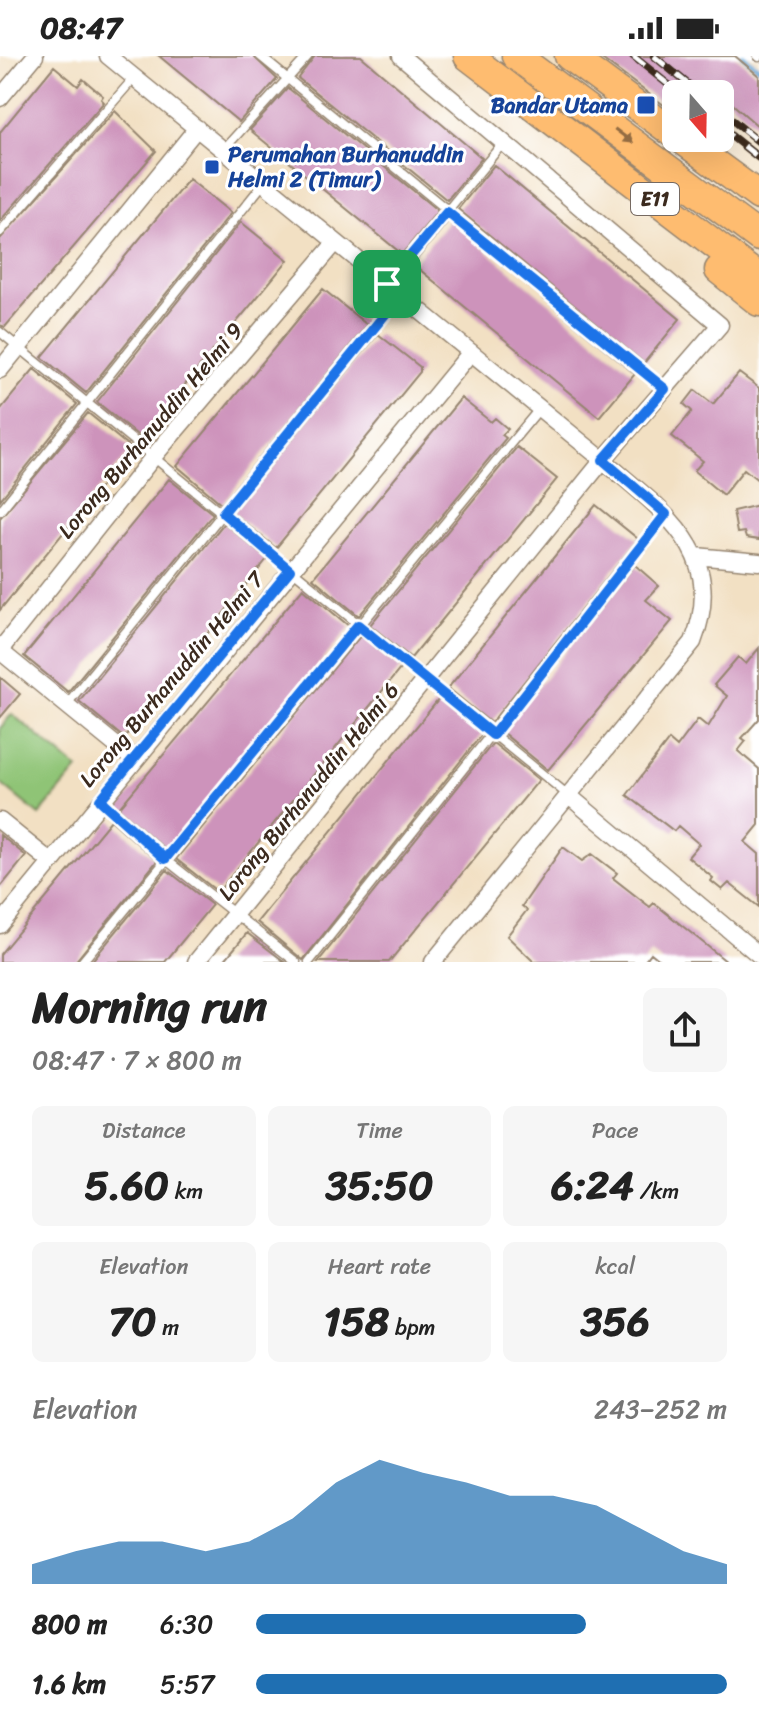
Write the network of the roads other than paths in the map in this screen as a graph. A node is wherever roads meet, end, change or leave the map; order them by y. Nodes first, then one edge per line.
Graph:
1 (35, 56) edge
2 (108, 56) edge
3 (260, 56) edge
4 (308, 56) edge
5 (401, 56) edge
6 (468, 56) edge
7 (516, 56) edge
8 (569, 56) edge
9 (134, 77) junction
10 (288, 79) junction
11 (0, 98) edge
12 (551, 121) junction
13 (662, 125) edge
14 (197, 128) junction
15 (503, 142) junction
16 (224, 149) junction
17 (699, 152) edge
18 (264, 183) junction
19 (759, 196) edge
20 (447, 212) junction
21 (0, 232) edge
22 (759, 237) edge
23 (336, 242) junction
24 (759, 278) edge
25 (387, 284) junction
26 (400, 296) junction
27 (759, 302) edge
28 (0, 332) edge
29 (18, 347) junction
30 (471, 352) junction
31 (0, 370) edge
32 (665, 389) junction
33 (88, 404) junction
34 (540, 408) junction
35 (154, 456) junction
36 (603, 460) junction
37 (0, 511) edge
38 (223, 513) junction
39 (666, 514) junction
40 (696, 556) junction
41 (759, 562) edge
42 (290, 570) junction
43 (358, 625) junction
44 (0, 650) edge
45 (428, 679) junction
46 (67, 704) junction
47 (493, 735) junction
48 (134, 760) junction
49 (568, 795) junction
50 (100, 800) junction
51 (0, 821) edge
52 (165, 859) junction
53 (51, 862) junction
54 (236, 914) junction
55 (0, 925) edge
56 (759, 955) edge
57 (82, 962) edge
58 (196, 962) edge
59 (296, 962) edge
60 (309, 962) edge
61 (433, 962) edge

1 - 11 street
2 - 9 street
3 - 10 lane
4 - 10 lane
5 - 15 street
6 - 12 highway, E11
7 -> 22 highway, E11
8 - 13 highway
9 - 14 street
9 - 21 lane
10 - 16 lane
10 - 20 lane
12 - 24 highway, E11
12 - 27 highway
14 - 16 street
14 - 29 street
15 - 20 lane
15 - 32 street, Lorong Burhanuddin Helmi 6
16 - 18 street
17 - 19 highway
18 - 23 street
18 - 33 lane
20 - 25 lane
20 - 32 lane
23 - 25 street
23 - 35 street, Lorong Burhanuddin Helmi 9
25 - 26 street
26 - 30 street
26 - 38 lane
28 - 29 lane
29 - 31 street
29 - 33 lane
30 - 34 street
30 - 42 street, Lorong Burhanuddin Helmi 7
32 - 36 street, Lorong Burhanuddin Helmi 6
33 - 35 lane
33 - 37 lane
34 - 36 street
34 - 43 lane
35 - 38 lane
35 - 44 street, Lorong Burhanuddin Helmi 9
36 - 39 street
36 - 45 street, Lorong Burhanuddin Helmi 6
38 - 42 lane
38 - 46 lane
39 - 40 street
39 - 47 lane
40 - 41 street
40 - 49 street
42 - 43 lane
42 - 48 street, Lorong Burhanuddin Helmi 7
43 - 45 lane
43 - 52 lane
44 - 46 street
45 - 47 lane
45 - 54 street, Lorong Burhanuddin Helmi 6
46 - 48 street
47 - 49 lane
47 - 60 lane
48 - 50 street, Lorong Burhanuddin Helmi 7
49 - 56 street
49 - 61 street
50 - 52 lane
50 - 53 street, Lorong Burhanuddin Helmi 7
51 - 53 street
52 - 54 lane
52 - 57 lane
53 - 55 street, Lorong Burhanuddin Helmi 7
54 - 58 street, Lorong Burhanuddin Helmi 6
54 - 59 lane

